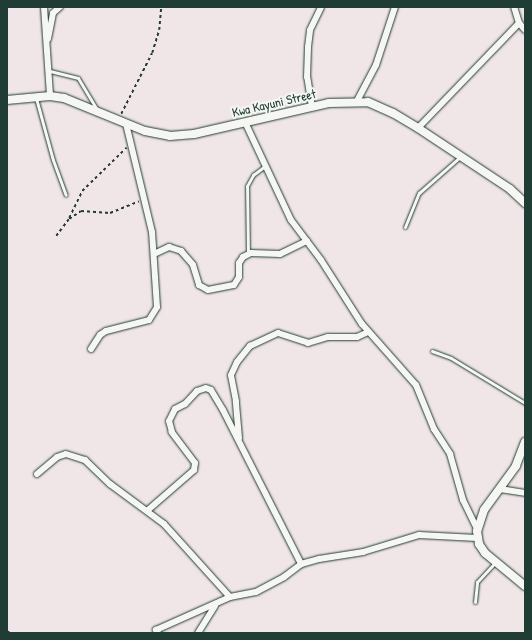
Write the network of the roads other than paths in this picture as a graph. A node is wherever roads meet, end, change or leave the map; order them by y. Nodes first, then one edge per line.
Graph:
1 (44, 7) edge
2 (60, 7) edge
3 (321, 7) edge
4 (395, 7) edge
5 (514, 7) edge
6 (519, 23) junction
7 (525, 30) edge
8 (47, 42) junction
9 (50, 71) junction
10 (36, 96) junction
11 (50, 96) junction
12 (7, 100) edge
13 (357, 101) junction
14 (312, 107) junction
15 (99, 113) junction
16 (245, 122) junction
17 (126, 124) junction
18 (418, 128) junction
19 (460, 157) junction
20 (265, 166) junction
21 (66, 195) dead end
22 (525, 203) edge
23 (405, 227) dead end
24 (307, 241) junction
25 (154, 254) junction
26 (248, 254) junction
27 (368, 332) junction
28 (92, 348) dead end
29 (432, 351) dead end
30 (525, 402) edge
31 (238, 439) junction
32 (525, 442) edge
33 (37, 474) dead end
34 (500, 490) junction
35 (525, 493) edge
36 (148, 510) junction
37 (477, 529) junction
38 (477, 538) junction
39 (495, 563) junction
40 (301, 564) junction
41 (525, 586) edge
42 (230, 597) junction
43 (475, 602) dead end
44 (215, 606) junction
45 (158, 633) edge
46 (198, 633) edge

1 - 8 street
2 - 8 street
3 - 14 street
4 - 13 street
5 - 6 street
6 - 7 street
6 - 18 street
8 - 9 street
9 - 11 street
9 - 15 lane
10 - 11 street, Kwa Kayuni Street
10 - 12 street, Kwa Kayuni Street
10 - 21 lane
11 - 15 street, Kwa Kayuni Street
13 - 14 street, Kwa Kayuni Street
13 - 18 street, Kwa Kayuni Street
14 - 16 street, Kwa Kayuni Street
15 - 17 street, Kwa Kayuni Street
16 - 17 street, Kwa Kayuni Street
16 - 20 street
17 - 25 street
18 - 19 street, Kwa Kayuni Street
19 - 22 street, Kwa Kayuni Street
19 - 23 lane
20 - 24 street
20 - 26 lane
24 - 26 street
24 - 27 street
25 - 26 street
25 - 28 street
27 - 31 street
27 - 37 street
29 - 30 lane
31 - 36 street
31 - 40 street
32 - 34 street
33 - 36 street
34 - 35 street
34 - 37 street
36 - 42 street
37 - 38 street
38 - 39 street
38 - 40 street
39 - 41 street
39 - 43 lane
40 - 42 street
42 - 44 street
44 - 45 street
44 - 46 street

